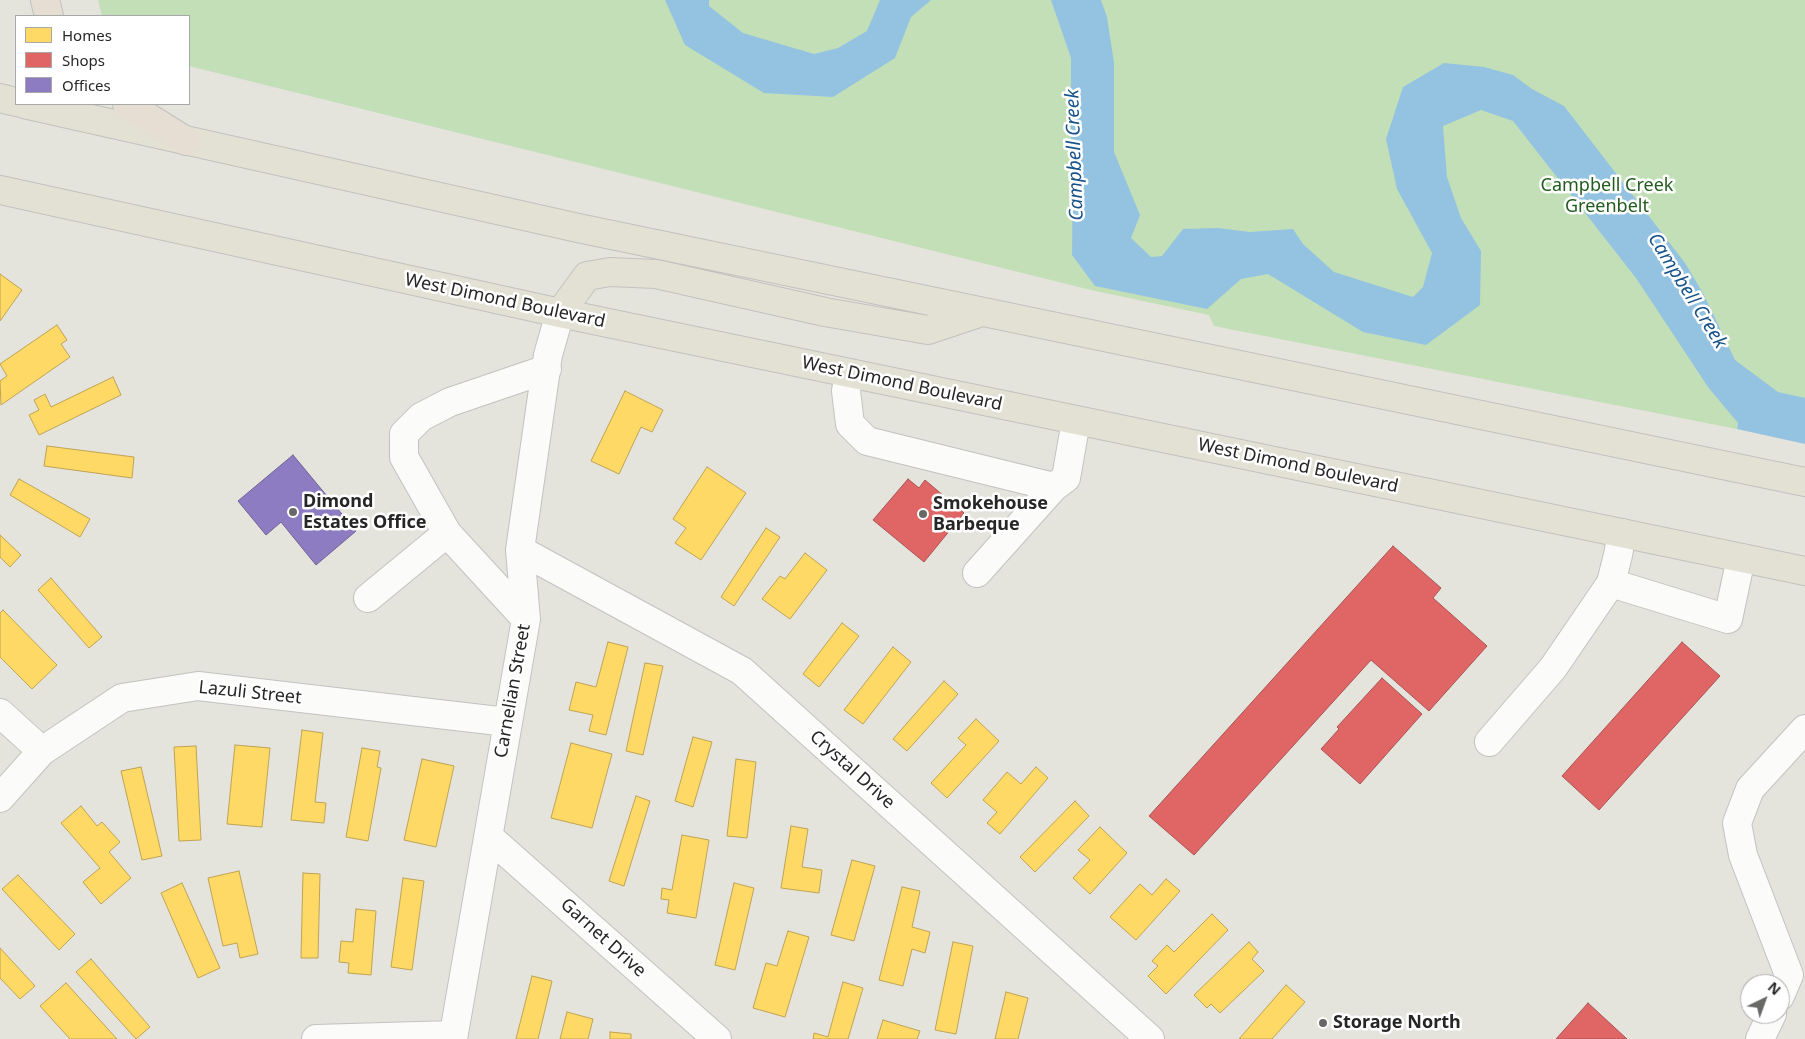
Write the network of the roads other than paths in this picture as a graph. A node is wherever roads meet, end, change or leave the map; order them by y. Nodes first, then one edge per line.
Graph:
1 (45, 0) edge
2 (49, 15) edge
3 (0, 98) edge
4 (15, 102) edge
5 (28, 105) edge
6 (129, 105) edge
7 (186, 141) junction
8 (0, 190) edge
9 (983, 312) junction
10 (560, 314) junction
11 (547, 369) junction
12 (849, 374) junction
13 (1076, 421) junction
14 (1805, 482) edge
15 (1054, 487) junction
16 (447, 533) junction
17 (1622, 533) junction
18 (520, 550) junction
19 (1741, 558) junction
20 (1805, 571) edge
21 (977, 573) dead end
22 (1610, 583) junction
23 (368, 598) dead end
24 (526, 619) junction
25 (0, 713) edge
26 (507, 722) junction
27 (1805, 730) edge
28 (1489, 742) dead end
29 (42, 751) junction
30 (0, 798) edge
31 (489, 837) junction
32 (1790, 974) edge
33 (1767, 1024) edge
34 (453, 1037) edge
35 (316, 1039) edge
36 (717, 1039) edge
37 (1150, 1039) edge
38 (1760, 1039) edge

1 - 2 highway
3 - 4 main road
5 - 7 main road
6 - 7 highway
7 - 9 main road
8 - 10 main road, West Dimond Boulevard
9 - 10 main road
9 - 14 main road
10 - 11 street, Carnelian Street
10 - 12 main road, West Dimond Boulevard
11 - 16 street
11 - 18 street, Carnelian Street
12 - 13 main road, West Dimond Boulevard
12 - 15 street
13 - 15 street
13 - 17 main road, West Dimond Boulevard
15 - 21 street
16 - 23 street
16 - 24 street
17 - 19 main road, West Dimond Boulevard
17 - 22 street
18 - 24 street, Carnelian Street
18 - 37 street, Crystal Drive
19 - 20 main road, West Dimond Boulevard
19 - 22 street
22 - 28 street
24 - 26 street, Carnelian Street
25 - 29 street
26 - 29 street, Lazuli Street
26 - 31 street, Carnelian Street
27 - 32 street
29 - 30 street, Lazuli Street
31 - 34 street, Carnelian Street
31 - 36 street, Garnet Drive
33 - 38 street
34 - 35 street

